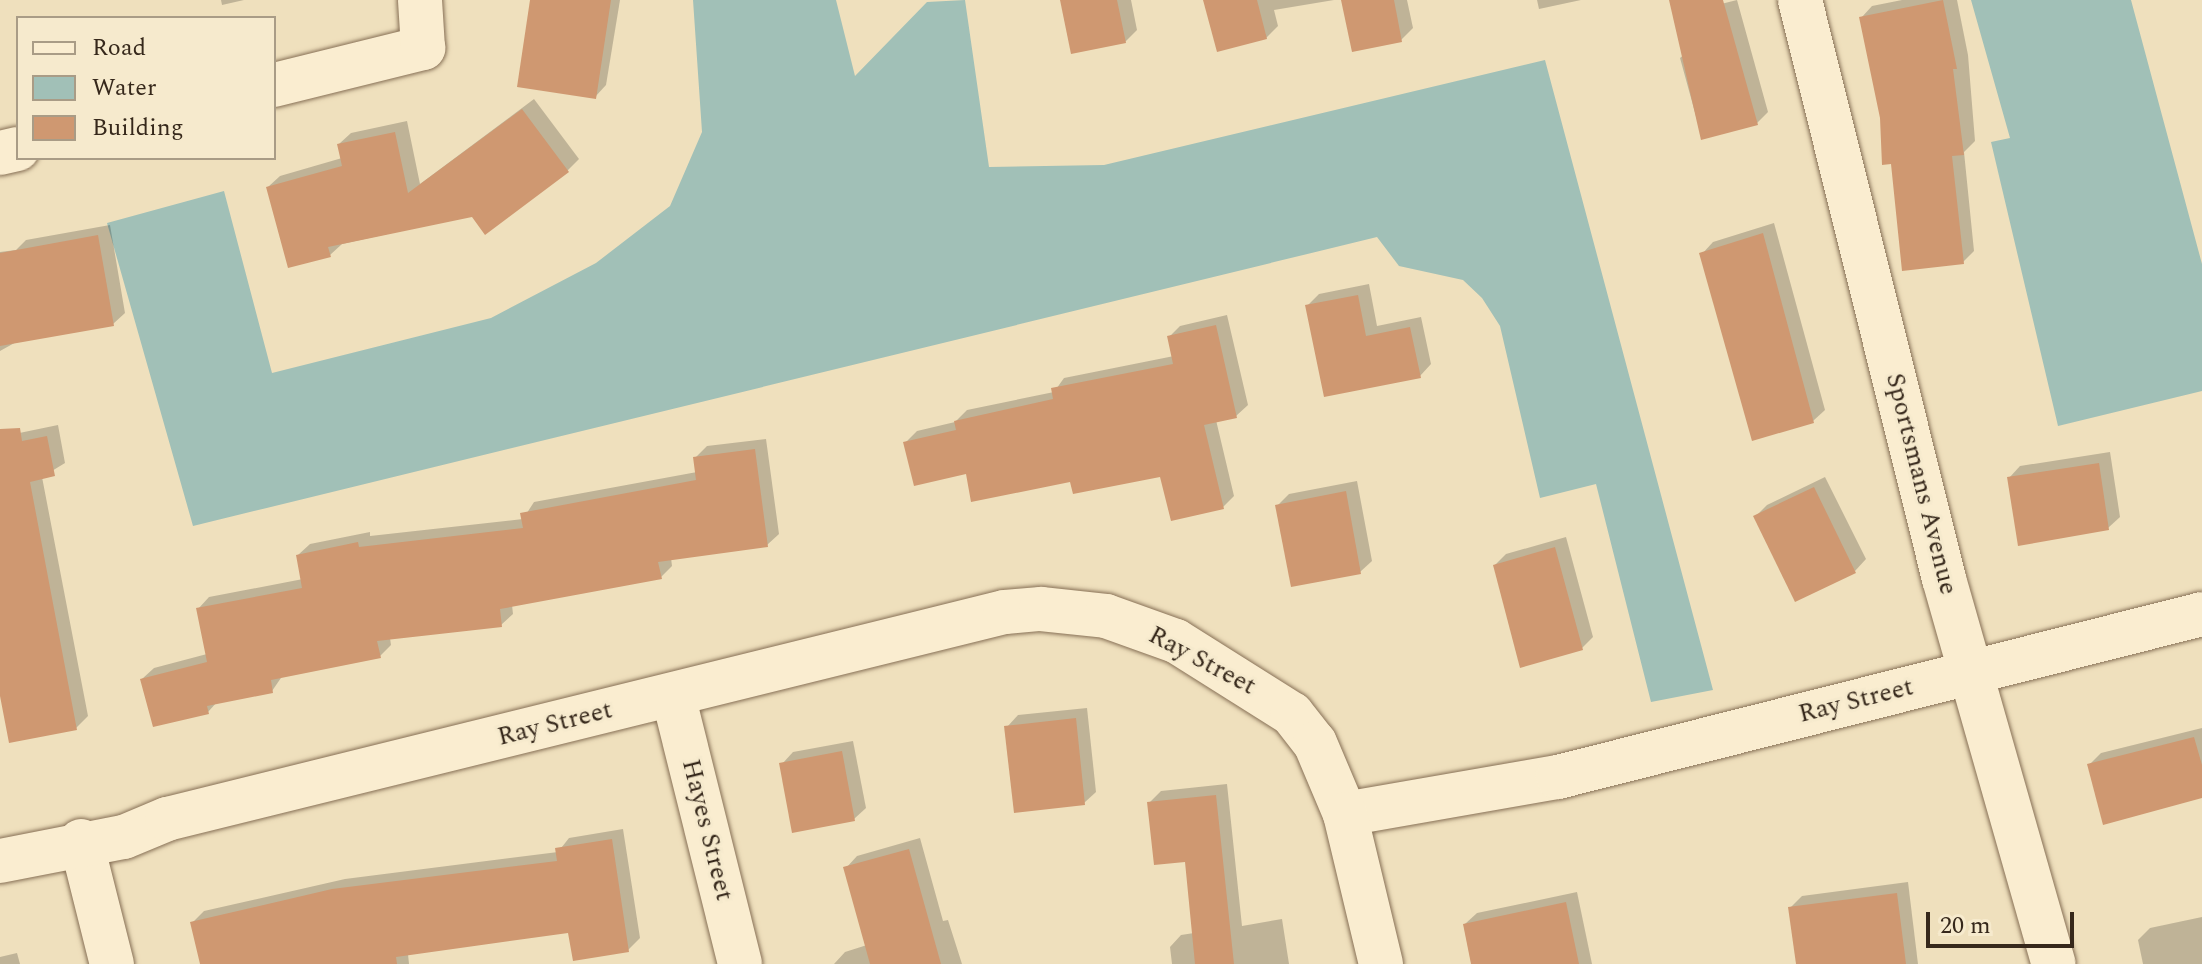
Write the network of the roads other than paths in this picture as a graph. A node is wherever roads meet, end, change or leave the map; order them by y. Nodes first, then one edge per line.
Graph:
1 (420, 0) edge
2 (1800, 0) edge
3 (276, 85) edge
4 (2202, 614) edge
5 (1974, 671) junction
6 (673, 695) junction
7 (1345, 814) junction
8 (81, 841) junction
9 (0, 861) edge
10 (112, 964) edge
11 (740, 964) edge
12 (1381, 964) edge
13 (2054, 964) edge

1 - 3 street
2 - 5 street, Sportsmans Avenue
4 - 5 street, Ray Street
5 - 7 street, Ray Street
5 - 13 street, Sportsmans Avenue
6 - 7 street, Ray Street
6 - 8 street, Ray Street
6 - 11 street, Hayes Street
7 - 12 street
8 - 9 street, Ray Street
8 - 10 street

